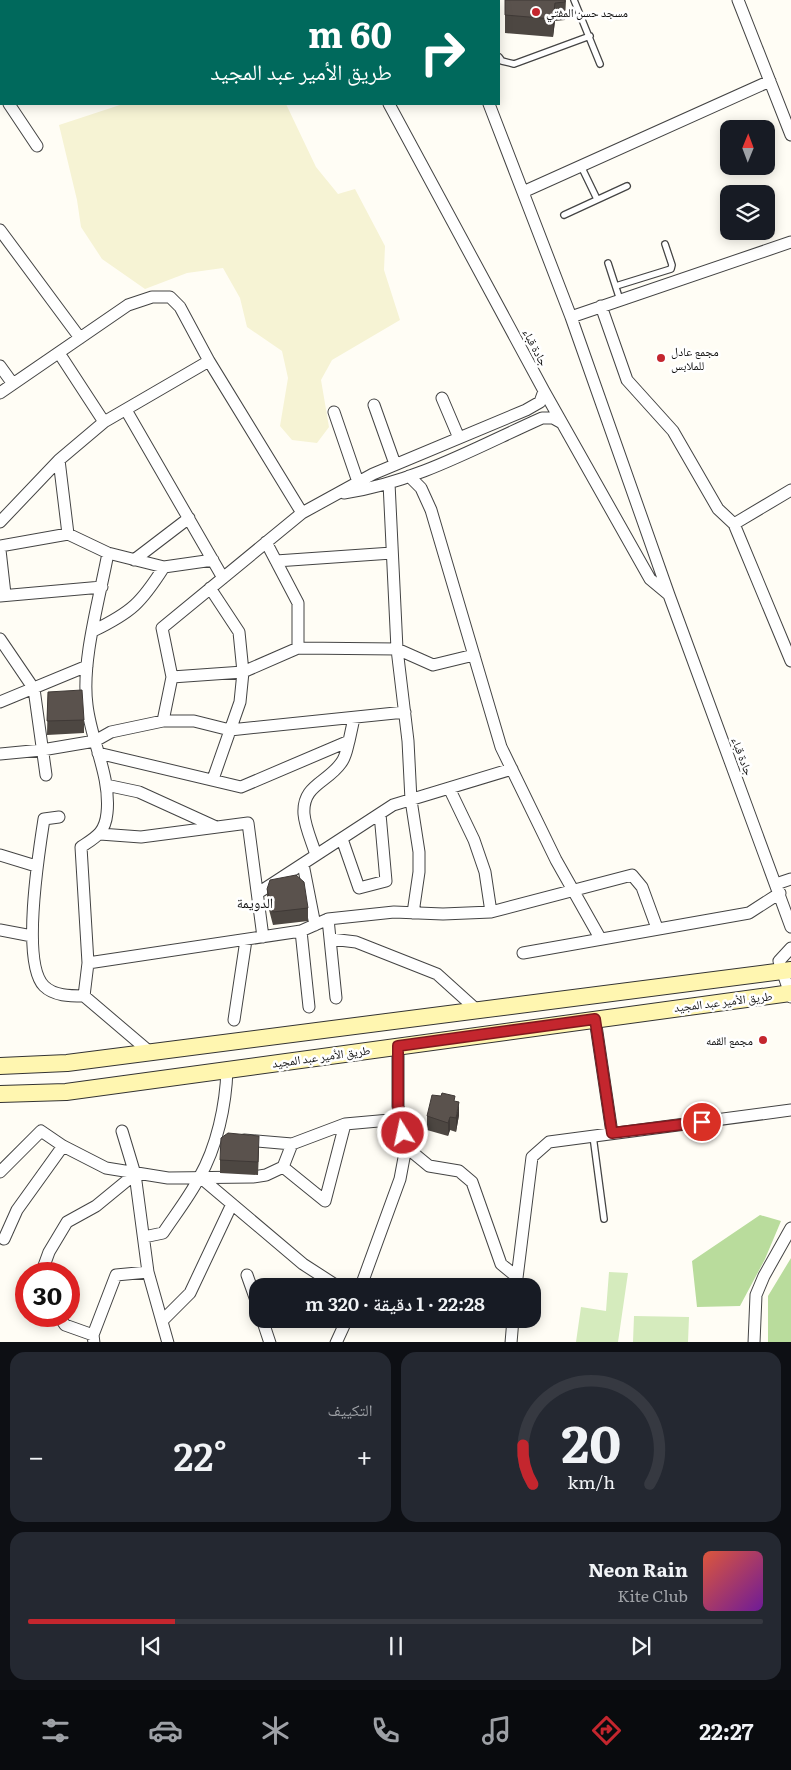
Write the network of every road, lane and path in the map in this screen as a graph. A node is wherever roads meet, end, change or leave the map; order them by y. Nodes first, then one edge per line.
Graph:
1 (574, 0) edge
2 (738, 0) edge
3 (590, 36) junction
4 (500, 59) edge
5 (600, 64) dead end
6 (770, 82) junction
7 (10, 105) edge
8 (390, 105) edge
9 (489, 105) edge
10 (791, 135) edge
11 (37, 146) dead end
12 (581, 166) junction
13 (628, 186) dead end
14 (523, 192) junction
15 (597, 199) junction
16 (564, 216) dead end
17 (0, 230) edge
18 (791, 242) edge
19 (664, 244) dead end
20 (608, 263) dead end
21 (616, 286) junction
22 (620, 300) junction
23 (601, 306) junction
24 (570, 317) junction
25 (80, 338) junction
26 (59, 353) junction
27 (209, 361) junction
28 (0, 366) edge
29 (13, 384) junction
30 (544, 391) junction
31 (0, 393) edge
32 (442, 398) dead end
33 (374, 405) dead end
34 (126, 410) junction
35 (334, 412) dead end
36 (104, 422) junction
37 (562, 423) junction
38 (459, 438) junction
39 (59, 460) junction
40 (395, 464) junction
41 (409, 476) junction
42 (358, 482) junction
43 (389, 483) junction
44 (791, 490) edge
45 (336, 494) junction
46 (302, 513) junction
47 (189, 518) junction
48 (0, 522) edge
49 (734, 524) junction
50 (68, 534) junction
51 (266, 542) junction
52 (0, 546) edge
53 (0, 550) edge
54 (108, 553) junction
55 (392, 553) junction
56 (134, 560) junction
57 (213, 560) junction
58 (276, 561) junction
59 (164, 567) junction
60 (223, 578) junction
61 (102, 587) junction
62 (210, 588) junction
63 (2, 595) edge
64 (669, 595) junction
65 (93, 631) junction
66 (0, 639) edge
67 (298, 648) junction
68 (397, 649) junction
69 (474, 655) junction
70 (791, 661) edge
71 (88, 666) junction
72 (243, 672) junction
73 (172, 677) junction
74 (34, 689) junction
75 (0, 702) edge
76 (405, 712) junction
77 (354, 718) junction
78 (163, 721) junction
79 (230, 730) junction
80 (95, 741) junction
81 (350, 741) junction
82 (42, 750) junction
83 (98, 753) junction
84 (0, 754) edge
85 (512, 769) junction
86 (46, 775) dead end
87 (213, 779) junction
88 (106, 785) junction
89 (449, 788) junction
90 (411, 800) junction
91 (380, 814) junction
92 (59, 817) dead end
93 (217, 828) junction
94 (100, 834) junction
95 (342, 839) junction
96 (0, 855) edge
97 (316, 855) junction
98 (303, 864) junction
99 (36, 866) junction
100 (791, 879) edge
101 (778, 888) junction
102 (573, 891) junction
103 (258, 893) junction
104 (491, 912) junction
105 (413, 913) junction
106 (328, 919) junction
107 (315, 925) junction
108 (791, 927) edge
109 (657, 928) junction
110 (0, 930) edge
111 (301, 932) junction
112 (32, 936) junction
113 (264, 937) junction
114 (600, 938) junction
115 (330, 939) junction
116 (246, 940) junction
117 (791, 948) edge
118 (523, 953) dead end
119 (88, 963) junction
120 (787, 971) edge
121 (791, 993) edge
122 (84, 996) junction
123 (791, 997) edge
124 (336, 998) dead end
125 (531, 1004) junction
126 (309, 1007) dead end
127 (478, 1011) junction
128 (595, 1019) junction
129 (234, 1020) dead end
130 (534, 1027) junction
131 (398, 1046) junction
132 (151, 1053) junction
133 (0, 1066) edge
134 (227, 1070) junction
135 (0, 1094) edge
136 (791, 1110) edge
137 (401, 1119) junction
138 (344, 1124) junction
139 (122, 1131) dead end
140 (612, 1133) junction
141 (592, 1136) junction
142 (225, 1138) junction
143 (292, 1144) junction
144 (63, 1146) junction
145 (406, 1147) junction
146 (283, 1167) junction
147 (0, 1172) edge
148 (135, 1174) junction
149 (200, 1177) junction
150 (232, 1204) junction
151 (604, 1220) dead end
152 (791, 1228) edge
153 (144, 1238) junction
154 (4, 1239) dead end
155 (46, 1262) edge
156 (148, 1272) junction
157 (247, 1275) dead end
158 (325, 1278) edge
159 (364, 1278) edge
160 (513, 1278) edge
161 (517, 1278) edge
162 (249, 1281) edge
163 (162, 1322) junction
164 (69, 1327) edge
165 (265, 1328) edge
166 (343, 1328) edge
167 (513, 1328) edge
168 (94, 1339) edge
169 (168, 1342) edge
170 (270, 1342) edge
171 (336, 1342) edge
172 (511, 1342) edge
173 (754, 1342) edge

1 - 3 lane
2 - 6 street
3 - 4 lane
3 - 5 lane
6 - 10 street
6 - 12 street
7 - 11 street
8 - 30 street, جادة قباء
9 - 14 street, جادة قباء
12 - 14 street
12 - 15 lane
13 - 15 lane
14 - 24 street, جادة قباء
15 - 16 lane
17 - 25 street
18 - 22 street
19 - 21 lane
20 - 21 lane
21 - 22 lane
22 - 23 street
23 - 24 street
23 - 49 street
24 - 64 street, جادة قباء
25 - 26 street
25 - 27 street
26 - 29 street
26 - 36 street
27 - 34 street
27 - 46 street
28 - 29 street
29 - 31 street
30 - 37 street, جادة قباء
30 - 38 street
32 - 38 street
33 - 40 street
34 - 36 street
34 - 47 street
35 - 42 street
36 - 39 street
37 - 41 street
37 - 64 street, جادة قباء
38 - 40 street
39 - 48 street
39 - 50 street
40 - 42 street
41 - 43 street
41 - 69 street
42 - 45 street
43 - 45 street
43 - 55 street
44 - 49 street
45 - 46 street
46 - 51 street
47 - 56 street
47 - 57 street
49 - 70 street
50 - 52 street
50 - 54 street
51 - 58 street
51 - 60 street
53 - 63 street
54 - 56 street
54 - 61 street
55 - 58 street
55 - 68 street
56 - 59 street
57 - 59 street
57 - 60 street
58 - 67 street
59 - 65 street
60 - 62 street
61 - 63 street
61 - 65 street
62 - 72 street
62 - 73 street
64 - 101 street, جادة قباء
65 - 71 street
66 - 74 street
67 - 68 street
67 - 72 street
68 - 69 street
68 - 76 street
69 - 85 street
71 - 74 street
71 - 80 street
72 - 73 street
72 - 79 street
73 - 78 street
74 - 75 street
74 - 82 street
76 - 77 street
76 - 90 street
77 - 79 street
77 - 81 street
78 - 79 street
78 - 80 street
79 - 87 street
80 - 82 street
80 - 83 street
81 - 87 street
81 - 97 street
82 - 84 street
82 - 86 street
83 - 87 street
83 - 88 street
85 - 89 street
85 - 102 street
88 - 93 street
88 - 94 street
89 - 90 street
89 - 104 street
90 - 91 street
90 - 105 street
91 - 95 street
91 - 95 street
92 - 99 street
93 - 94 street
93 - 103 street
94 - 119 street
95 - 97 street
96 - 99 street
97 - 98 street
98 - 103 street
98 - 107 street
99 - 112 street
100 - 101 street
101 - 108 street, جادة قباء
101 - 109 street
102 - 104 street
102 - 109 street
102 - 114 street
103 - 113 street
104 - 105 street
105 - 106 street
106 - 107 street
106 - 115 street
107 - 111 street
109 - 114 street
110 - 112 street
111 - 113 street
111 - 126 street
112 - 122 street
113 - 116 street
114 - 118 street
115 - 124 street
115 - 127 street
116 - 119 street
116 - 129 street
117 - 120 street
119 - 122 street
120 - 123 street
120 - 125 main road, طريق الأمير عبد المجيد
121 - 128 main road, طريق الأمير عبد المجيد
122 - 132 street
125 - 127 main road, طريق الأمير عبد المجيد
125 - 130 main road
127 - 132 main road, طريق الأمير عبد المجيد
128 - 130 main road, طريق الأمير عبد المجيد
128 - 140 street
130 - 131 main road, طريق الأمير عبد المجيد
131 - 134 main road, طريق الأمير عبد المجيد
131 - 137 street
132 - 133 main road, طريق الأمير عبد المجيد
134 - 135 main road, طريق الأمير عبد المجيد
134 - 142 street
136 - 140 street
137 - 138 street
137 - 145 street
138 - 143 street
138 - 146 street
139 - 148 street
140 - 141 street
141 - 151 lane
141 - 161 street
142 - 143 street
142 - 149 street
143 - 146 street
144 - 147 street
144 - 148 street
144 - 154 street
145 - 159 street
145 - 160 street
146 - 149 street
148 - 149 street
148 - 153 street
148 - 155 street
149 - 150 street
149 - 153 street
150 - 158 street
150 - 163 street
152 - 173 street
153 - 156 street
156 - 163 street
156 - 168 street
157 - 162 street
163 - 169 street
164 - 168 street
165 - 170 street
166 - 171 street
167 - 172 street

